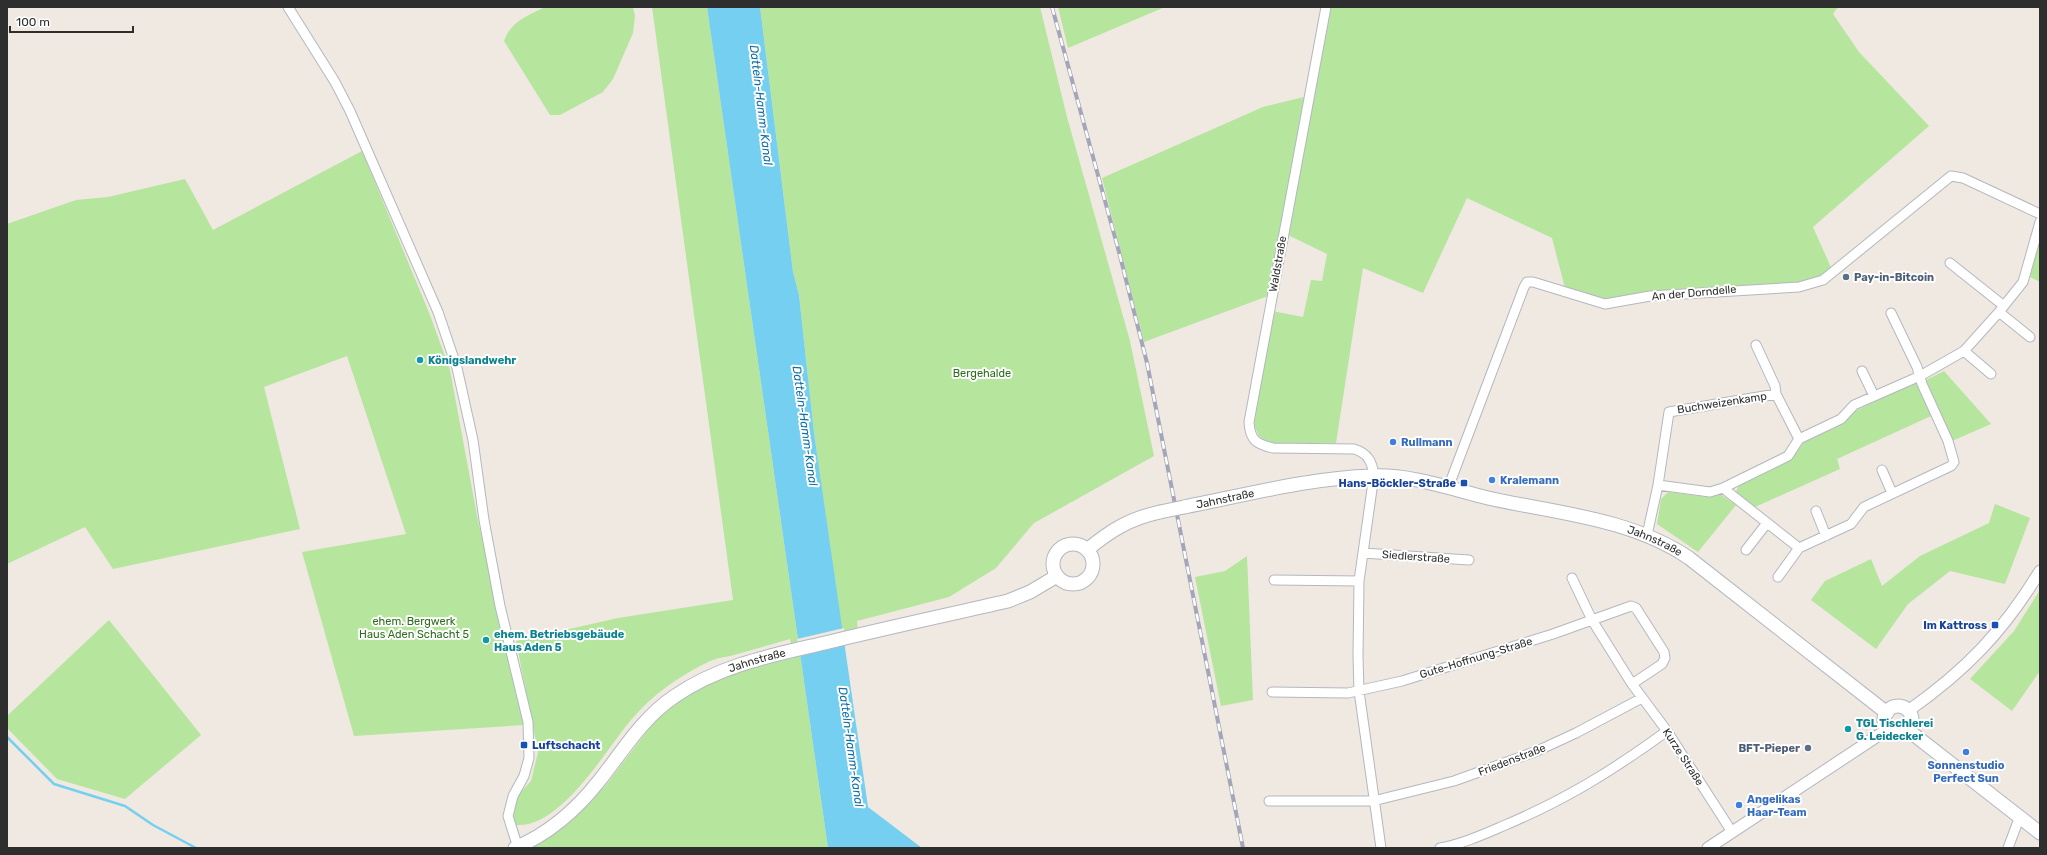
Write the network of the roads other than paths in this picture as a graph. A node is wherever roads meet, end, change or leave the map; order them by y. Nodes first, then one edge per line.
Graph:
1 (288, 7) edge
2 (1326, 7) edge
3 (2040, 214) edge
4 (2040, 222) edge
5 (1950, 263) dead end
6 (2002, 309) junction
7 (1891, 313) dead end
8 (2030, 337) dead end
9 (1756, 345) dead end
10 (1964, 351) junction
11 (1862, 371) dead end
12 (1991, 374) dead end
13 (1920, 376) junction
14 (1776, 394) junction
15 (1874, 396) junction
16 (1799, 439) junction
17 (1882, 470) dead end
18 (1374, 476) junction
19 (1658, 485) junction
20 (1448, 488) junction
21 (1723, 488) junction
22 (1892, 493) junction
23 (1816, 511) dead end
24 (1767, 523) junction
25 (1647, 535) junction
26 (1826, 536) junction
27 (1800, 548) junction
28 (1087, 550) junction
29 (1746, 550) dead end
30 (1363, 553) junction
31 (1469, 560) dead end
32 (2040, 572) edge
33 (1057, 576) junction
34 (1778, 577) dead end
35 (1572, 578) dead end
36 (1274, 580) dead end
37 (1359, 581) junction
38 (1592, 620) junction
39 (1632, 684) junction
40 (1359, 691) junction
41 (1272, 692) dead end
42 (1642, 698) junction
43 (1908, 710) junction
44 (1886, 713) junction
45 (1888, 729) junction
46 (1908, 730) junction
47 (1667, 731) junction
48 (1269, 801) dead end
49 (1373, 801) junction
50 (2020, 816) junction
51 (1732, 832) junction
52 (2040, 833) edge
53 (517, 848) edge
54 (1381, 848) edge
55 (1440, 848) edge
56 (1708, 848) edge
57 (2008, 848) edge

1 - 53 street
2 - 18 street, Waldstraße
3 - 20 street, An der Dorndelle
4 - 6 street
5 - 6 street
6 - 8 street
6 - 10 street
7 - 13 street
9 - 14 street, Buchweizenkamp
10 - 12 street
10 - 13 street
11 - 15 street
13 - 15 street
13 - 22 street
14 - 16 street, Buchweizenkamp
14 - 19 street, Buchweizenkamp
15 - 16 street
16 - 21 street
17 - 22 street
18 - 20 main road, Jahnstraße
18 - 28 main road, Jahnstraße, bridge
18 - 30 street
19 - 21 street
19 - 25 street, Buchweizenkamp
20 - 25 main road, Jahnstraße
21 - 24 street
22 - 26 street
23 - 26 street
24 - 27 street
24 - 29 street
25 - 44 main road, Jahnstraße
26 - 27 street
27 - 34 street
28 - 33 main road
28 - 33 main road
30 - 31 street, Siedlerstraße
30 - 37 street
32 - 43 street
33 - 53 main road, Jahnstraße
35 - 38 street, Kurze Straße
36 - 37 street
37 - 40 street
38 - 39 street, Kurze Straße
38 - 39 street
38 - 40 street, Gute-Hoffnung-Straße
39 - 42 street, Kurze Straße
40 - 41 street
40 - 49 street
42 - 47 street, Kurze Straße
42 - 49 street, Friedenstraße
43 - 44 main road
43 - 46 main road
44 - 45 main road
45 - 46 main road
45 - 51 street
46 - 50 main road
47 - 51 street, Kurze Straße
47 - 55 street
48 - 49 street
49 - 54 street
50 - 52 main road
50 - 57 street
51 - 56 street

